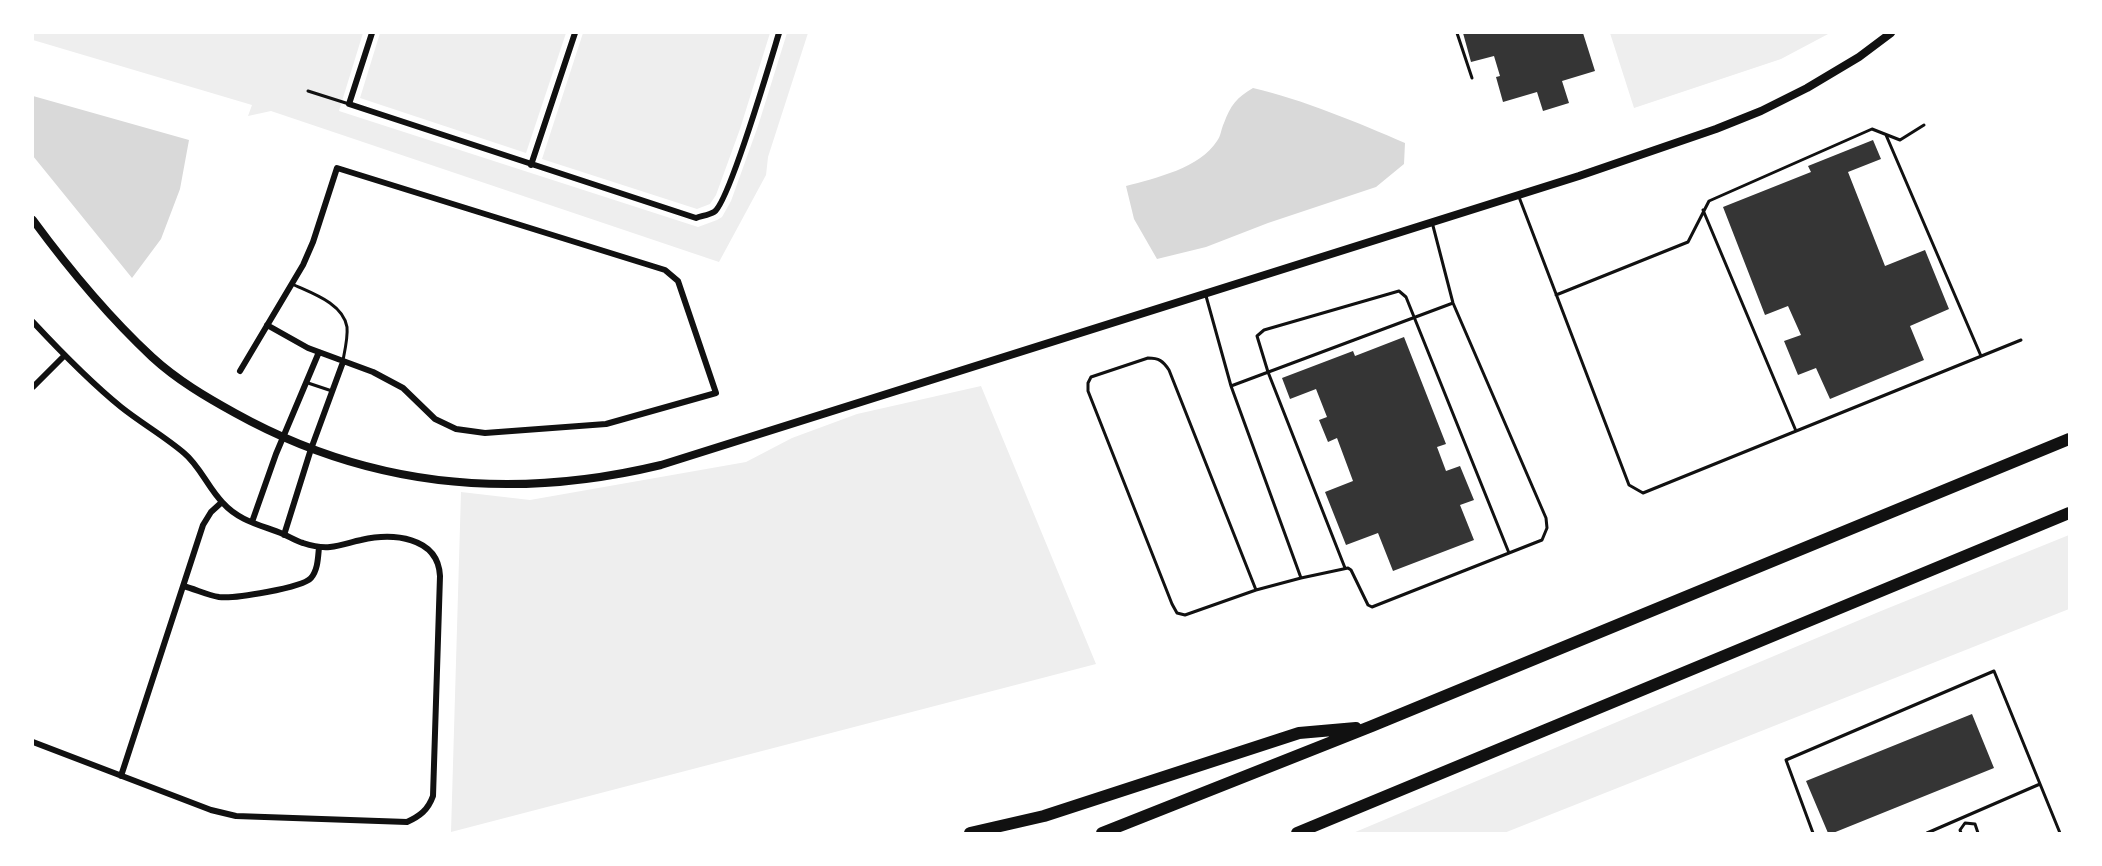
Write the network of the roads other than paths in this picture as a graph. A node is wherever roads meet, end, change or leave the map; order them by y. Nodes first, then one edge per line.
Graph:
1 (372, 33) edge
2 (575, 33) edge
3 (779, 33) edge
4 (1457, 33) edge
5 (1891, 33) edge
6 (1472, 78) dead end
7 (308, 91) dead end
8 (349, 104) junction
9 (1924, 125) dead end
10 (1885, 133) junction
11 (531, 165) junction
12 (1518, 195) junction
13 (1703, 210) junction
14 (33, 220) edge
15 (1432, 222) junction
16 (292, 284) junction
17 (1206, 294) junction
18 (1556, 296) junction
19 (1453, 303) junction
20 (1414, 318) junction
21 (33, 322) edge
22 (267, 326) junction
23 (2021, 340) dead end
24 (319, 352) junction
25 (1981, 356) junction
26 (64, 357) junction
27 (343, 362) junction
28 (240, 371) dead end
29 (1268, 372) junction
30 (306, 382) junction
31 (1231, 386) junction
32 (33, 387) edge
33 (332, 391) junction
34 (1796, 431) junction
35 (283, 437) junction
36 (2069, 439) edge
37 (311, 450) junction
38 (222, 502) junction
39 (2069, 513) edge
40 (252, 522) junction
41 (284, 535) junction
42 (319, 547) junction
43 (1509, 553) junction
44 (1345, 568) junction
45 (1300, 578) junction
46 (183, 586) junction
47 (1256, 590) junction
48 (1372, 726) junction
49 (33, 742) edge
50 (121, 776) junction
51 (2040, 784) junction
52 (1374, 801) junction
53 (1963, 818) junction
54 (1965, 823) junction
55 (970, 833) edge
56 (1102, 833) edge
57 (1297, 833) edge
58 (1308, 833) edge
59 (1813, 833) edge
60 (1927, 833) edge
61 (1961, 833) edge
62 (1978, 833) edge
63 (2060, 833) edge

1 - 8 street
2 - 11 street
3 - 11 street
4 - 6 lane
5 - 12 street
7 - 8 lane
8 - 11 street
9 - 10 lane
10 - 13 lane
10 - 25 lane
12 - 15 street
12 - 18 lane
13 - 18 lane
13 - 34 lane
14 - 35 street
15 - 17 street
15 - 19 lane
16 - 22 street
16 - 27 lane
16 - 27 street
17 - 31 lane
17 - 37 street
18 - 34 lane
19 - 20 lane
19 - 43 lane
20 - 29 lane
20 - 29 lane
20 - 43 lane
21 - 26 street
22 - 24 street
22 - 28 street
23 - 25 lane
24 - 27 street
24 - 30 street
25 - 34 lane
26 - 32 street
26 - 38 street
27 - 33 street
29 - 31 lane
29 - 44 lane
30 - 33 lane
30 - 35 street
31 - 45 lane
33 - 37 street
35 - 37 street
35 - 40 street
36 - 48 highway
37 - 41 street
38 - 40 street
38 - 46 street
39 - 52 highway
40 - 41 street
41 - 42 street
42 - 46 street
42 - 50 street
43 - 44 lane
44 - 45 lane
45 - 47 lane
46 - 50 street
47 - 47 lane
48 - 55 highway
48 - 56 highway
49 - 50 street
51 - 53 lane
51 - 59 lane
51 - 63 lane
52 - 57 highway
52 - 58 highway
53 - 54 lane
53 - 60 lane
54 - 61 lane
54 - 62 lane

